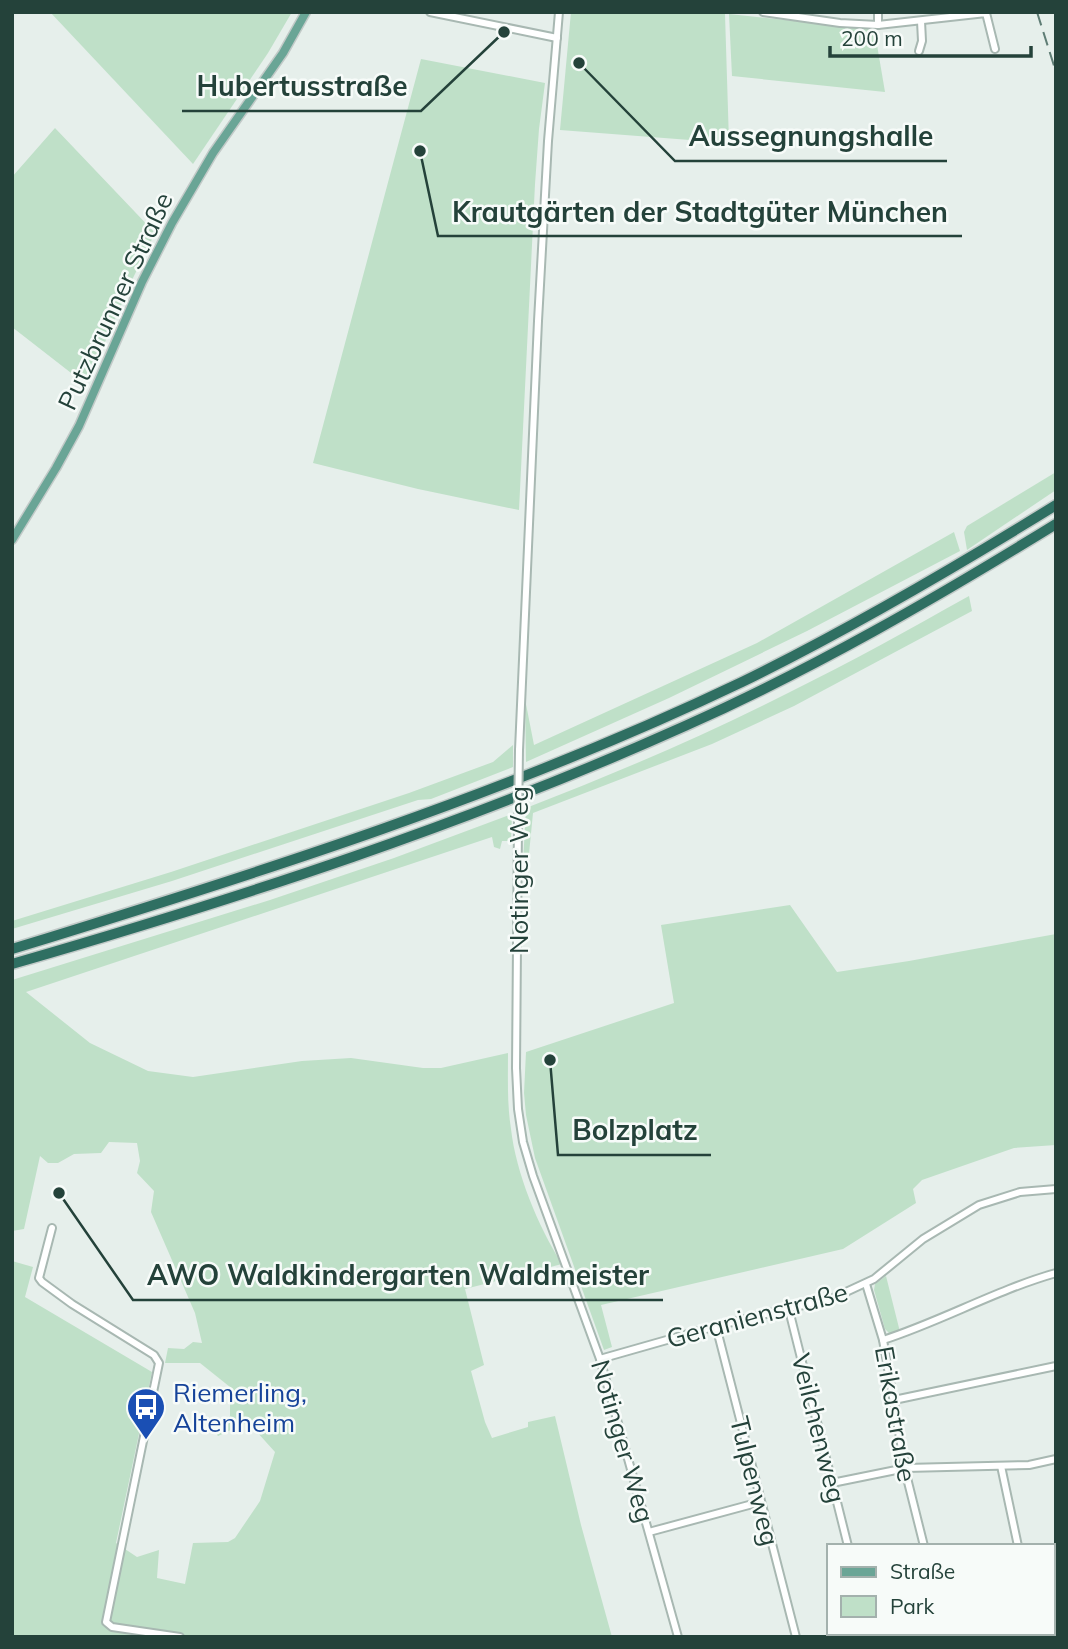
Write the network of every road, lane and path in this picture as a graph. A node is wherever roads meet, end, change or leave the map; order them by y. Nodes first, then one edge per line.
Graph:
1 (306, 12) edge
2 (430, 12) edge
3 (559, 12) edge
4 (765, 12) edge
5 (878, 12) edge
6 (963, 14) edge
7 (920, 21) junction
8 (878, 25) junction
9 (557, 38) junction
10 (995, 49) dead end
11 (919, 51) dead end
12 (1056, 505) edge
13 (1056, 524) edge
14 (12, 540) edge
15 (12, 949) edge
16 (12, 964) edge
17 (1055, 1191) edge
18 (52, 1228) dead end
19 (1056, 1273) edge
20 (866, 1284) junction
21 (789, 1310) junction
22 (716, 1326) junction
23 (883, 1340) junction
24 (600, 1359) junction
25 (1056, 1366) edge
26 (894, 1400) junction
27 (1056, 1459) edge
28 (1001, 1466) junction
29 (906, 1468) junction
30 (832, 1483) junction
31 (760, 1502) junction
32 (649, 1532) junction
33 (847, 1544) edge
34 (924, 1544) edge
35 (1018, 1544) edge
36 (180, 1637) edge
37 (678, 1637) edge
38 (796, 1637) edge

1 - 14 main road, Putzbrunner Straße
2 - 9 street
3 - 9 street, Notinger Weg
4 - 8 street
5 - 8 street
6 - 7 street
6 - 10 street
7 - 8 street
7 - 11 street
9 - 24 street, Notinger Weg, bridge
12 - 15 highway
13 - 16 highway
17 - 20 street, Geranienstraße
18 - 36 street
19 - 23 street
20 - 21 street, Geranienstraße
20 - 23 street, Erikastraße
21 - 22 street, Geranienstraße
21 - 30 street, Veilchenweg
22 - 24 street, Geranienstraße
22 - 31 street, Tulpenweg
23 - 26 street, Erikastraße
24 - 32 street, Notinger Weg
25 - 26 street
26 - 29 street, Erikastraße
27 - 28 street
28 - 29 street
28 - 35 street
29 - 30 street
29 - 34 street, Erikastraße
30 - 33 street, Veilchenweg
31 - 32 street
31 - 38 street, Tulpenweg
32 - 37 street, Notinger Weg

